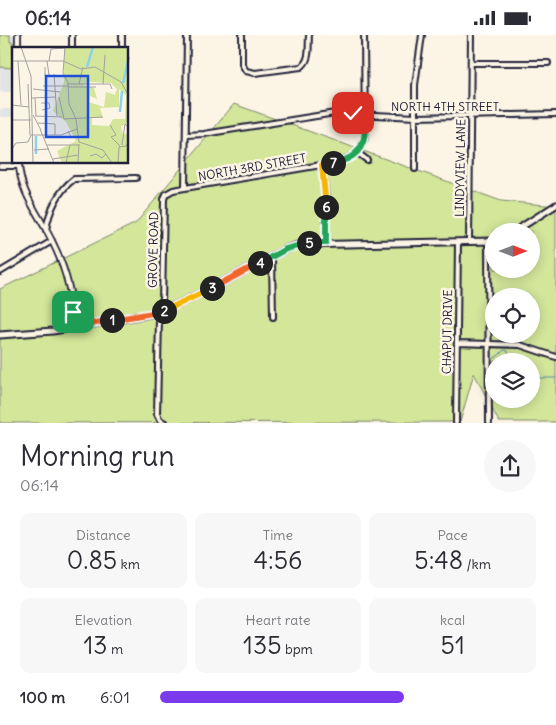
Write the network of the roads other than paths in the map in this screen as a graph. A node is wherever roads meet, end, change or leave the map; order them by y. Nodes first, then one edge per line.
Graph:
1 (187, 35) edge
2 (242, 35) edge
3 (309, 35) edge
4 (364, 35) edge
5 (422, 35) edge
6 (471, 35) edge
7 (471, 63) junction
8 (548, 63) dead end
9 (556, 114) edge
10 (365, 115) junction
11 (471, 116) junction
12 (416, 117) junction
13 (187, 135) junction
14 (358, 153) junction
15 (367, 160) dead end
16 (19, 164) edge
17 (322, 165) junction
18 (0, 166) edge
19 (415, 169) dead end
20 (136, 178) dead end
21 (185, 188) junction
22 (166, 194) joint
23 (556, 205) edge
24 (528, 223) edge
25 (46, 230) junction
26 (52, 241) junction
27 (485, 241) edge
28 (458, 242) junction
29 (469, 242) junction
30 (326, 243) junction
31 (272, 257) junction
32 (0, 272) edge
33 (490, 278) edge
34 (161, 312) junction
35 (273, 317) dead end
36 (74, 327) junction
37 (0, 335) edge
38 (457, 343) junction
39 (488, 344) junction
40 (556, 357) edge
41 (166, 423) edge
42 (456, 423) edge
43 (488, 423) edge

1 - 13 street
2 - 3 street
4 - 10 street
5 - 12 street
6 - 7 street, LINDYVIEW LANE
7 - 8 street
7 - 11 street, LINDYVIEW LANE
9 - 11 street, NORTH 4TH STREET
10 - 12 street, NORTH 4TH STREET
10 - 13 street, NORTH 4TH STREET
10 - 14 street
11 - 12 street, NORTH 4TH STREET
11 - 29 street, LINDYVIEW LANE
12 - 19 street
13 - 21 street
14 - 15 street
14 - 17 street, NORTH 3RD STREET
16 - 18 street
16 - 25 street
17 - 21 street, NORTH 3RD STREET
17 - 30 street
20 - 25 street
21 - 22 street, NORTH 3RD STREET
22 - 34 street, GROVE ROAD
23 - 24 main road
25 - 26 street
26 - 32 street
26 - 36 street
27 - 29 main road
28 - 29 main road
28 - 30 main road
28 - 38 street, CHAPUT DRIVE
30 - 31 main road
31 - 34 main road
31 - 35 street
33 - 39 street
34 - 36 main road
34 - 41 street, GROVE ROAD
36 - 37 main road
38 - 39 street
38 - 42 street, CHAPUT DRIVE
39 - 40 street
39 - 43 street

